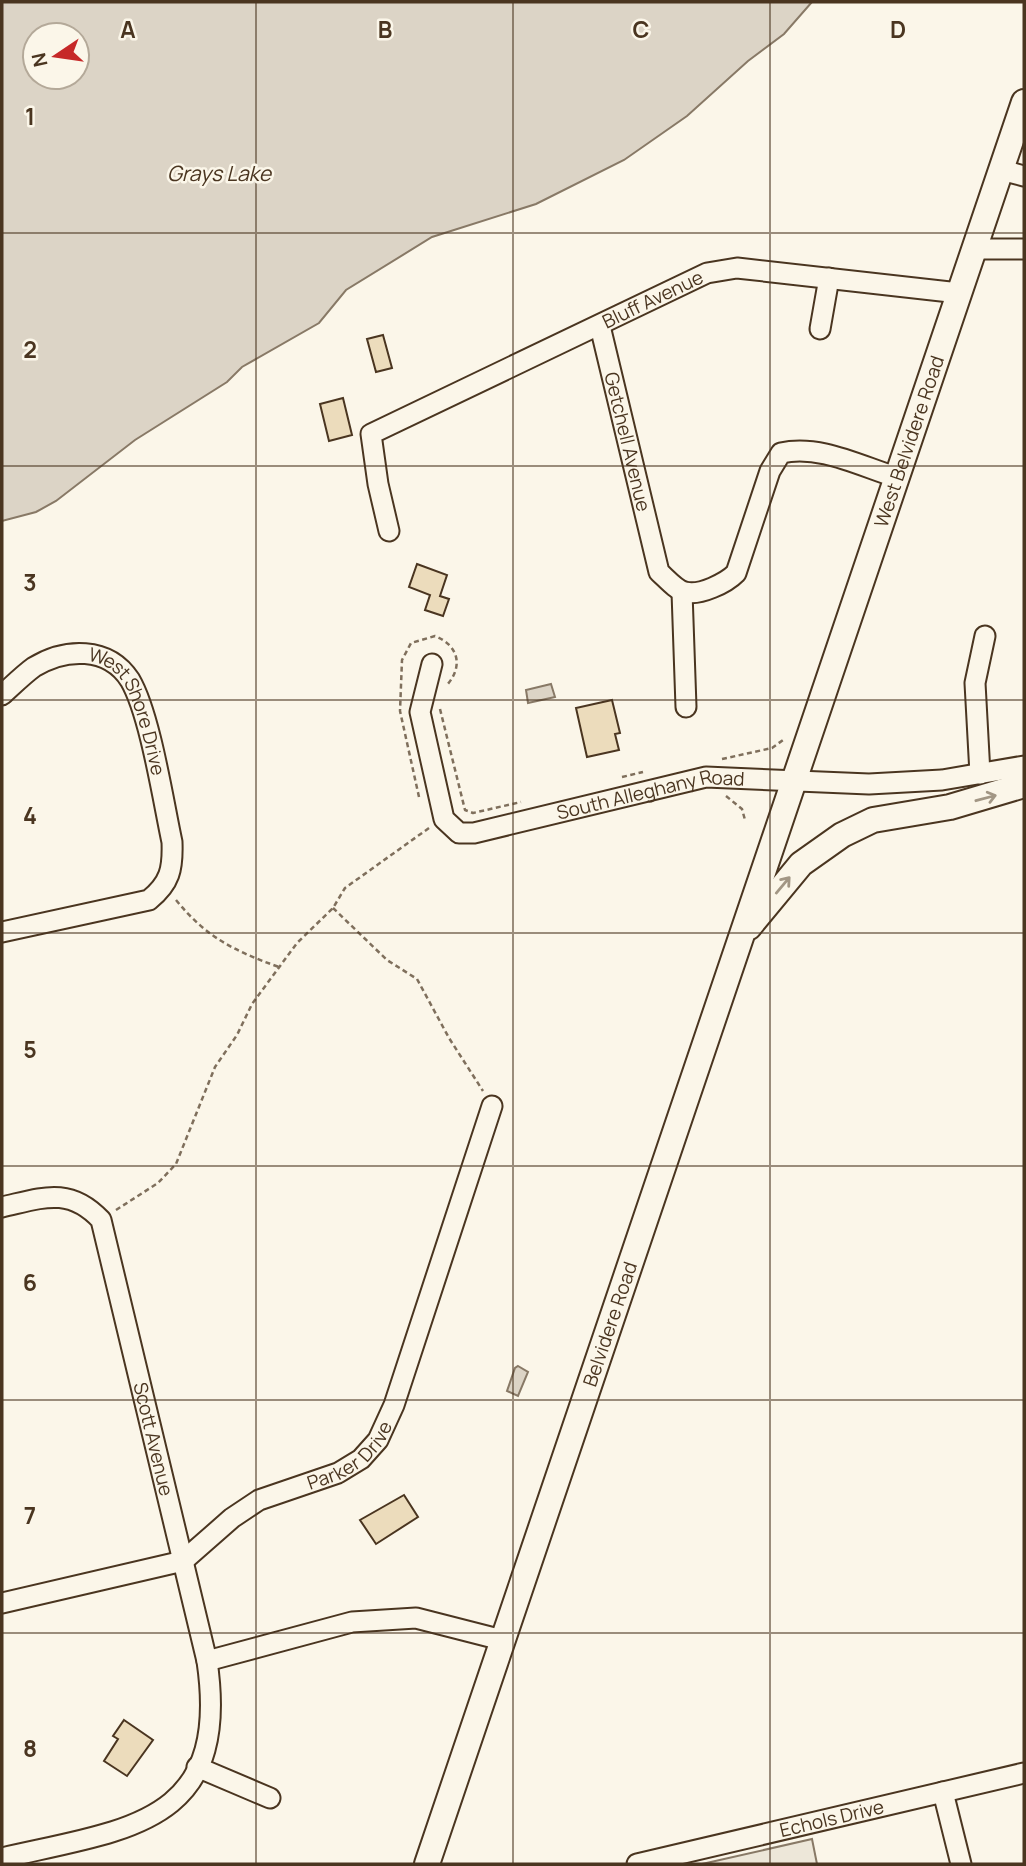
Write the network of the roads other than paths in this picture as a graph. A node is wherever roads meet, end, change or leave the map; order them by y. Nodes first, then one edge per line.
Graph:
1 (1024, 102) edge
2 (1013, 173) edge
3 (974, 249) junction
4 (1024, 249) edge
5 (829, 278) junction
6 (959, 293) junction
7 (600, 326) junction
8 (820, 329) dead end
9 (896, 477) junction
10 (389, 531) dead end
11 (682, 592) junction
12 (985, 636) dead end
13 (432, 664) dead end
14 (2, 695) edge
15 (686, 706) dead end
16 (1024, 766) edge
17 (980, 774) junction
18 (793, 783) junction
19 (1024, 785) edge
20 (2, 932) edge
21 (740, 938) junction
22 (492, 1106) road end
23 (2, 1207) edge
24 (183, 1562) junction
25 (2, 1603) edge
26 (502, 1640) junction
27 (206, 1661) junction
28 (197, 1767) junction
29 (1024, 1773) edge
30 (943, 1792) junction
31 (270, 1798) dead end
32 (2, 1858) edge
33 (427, 1864) edge
34 (637, 1864) edge
35 (961, 1864) edge

1 - 2 main road, West Belvidere Road
2 - 3 main road, West Belvidere Road
3 - 4 street
3 - 6 main road, West Belvidere Road
5 - 6 street, Bluff Avenue
5 - 7 street, Bluff Avenue
5 - 8 street
6 - 9 main road, West Belvidere Road
7 - 10 street, Bluff Avenue
7 - 11 street, Getchell Avenue
9 - 11 street
9 - 18 main road, West Belvidere Road
11 - 15 street
12 - 17 street
13 - 18 street, South Alleghany Road
14 - 20 street, West Shore Drive
16 - 17 street, South Alleghany Road
17 - 18 street, South Alleghany Road
18 - 21 main road, Belvidere Road
21 -> 19 main road
21 - 26 main road, Belvidere Road
22 - 24 street, Parker Drive
23 - 24 street, Scott Avenue
24 - 25 street, Parker Drive
24 - 27 street, Scott Avenue
26 - 27 street
26 - 33 main road, Belvidere Road
27 - 28 street, Scott Avenue
28 - 31 street
28 - 32 street, Scott Avenue
29 - 30 street, Echols Drive
30 - 34 street, Echols Drive
30 - 35 street

